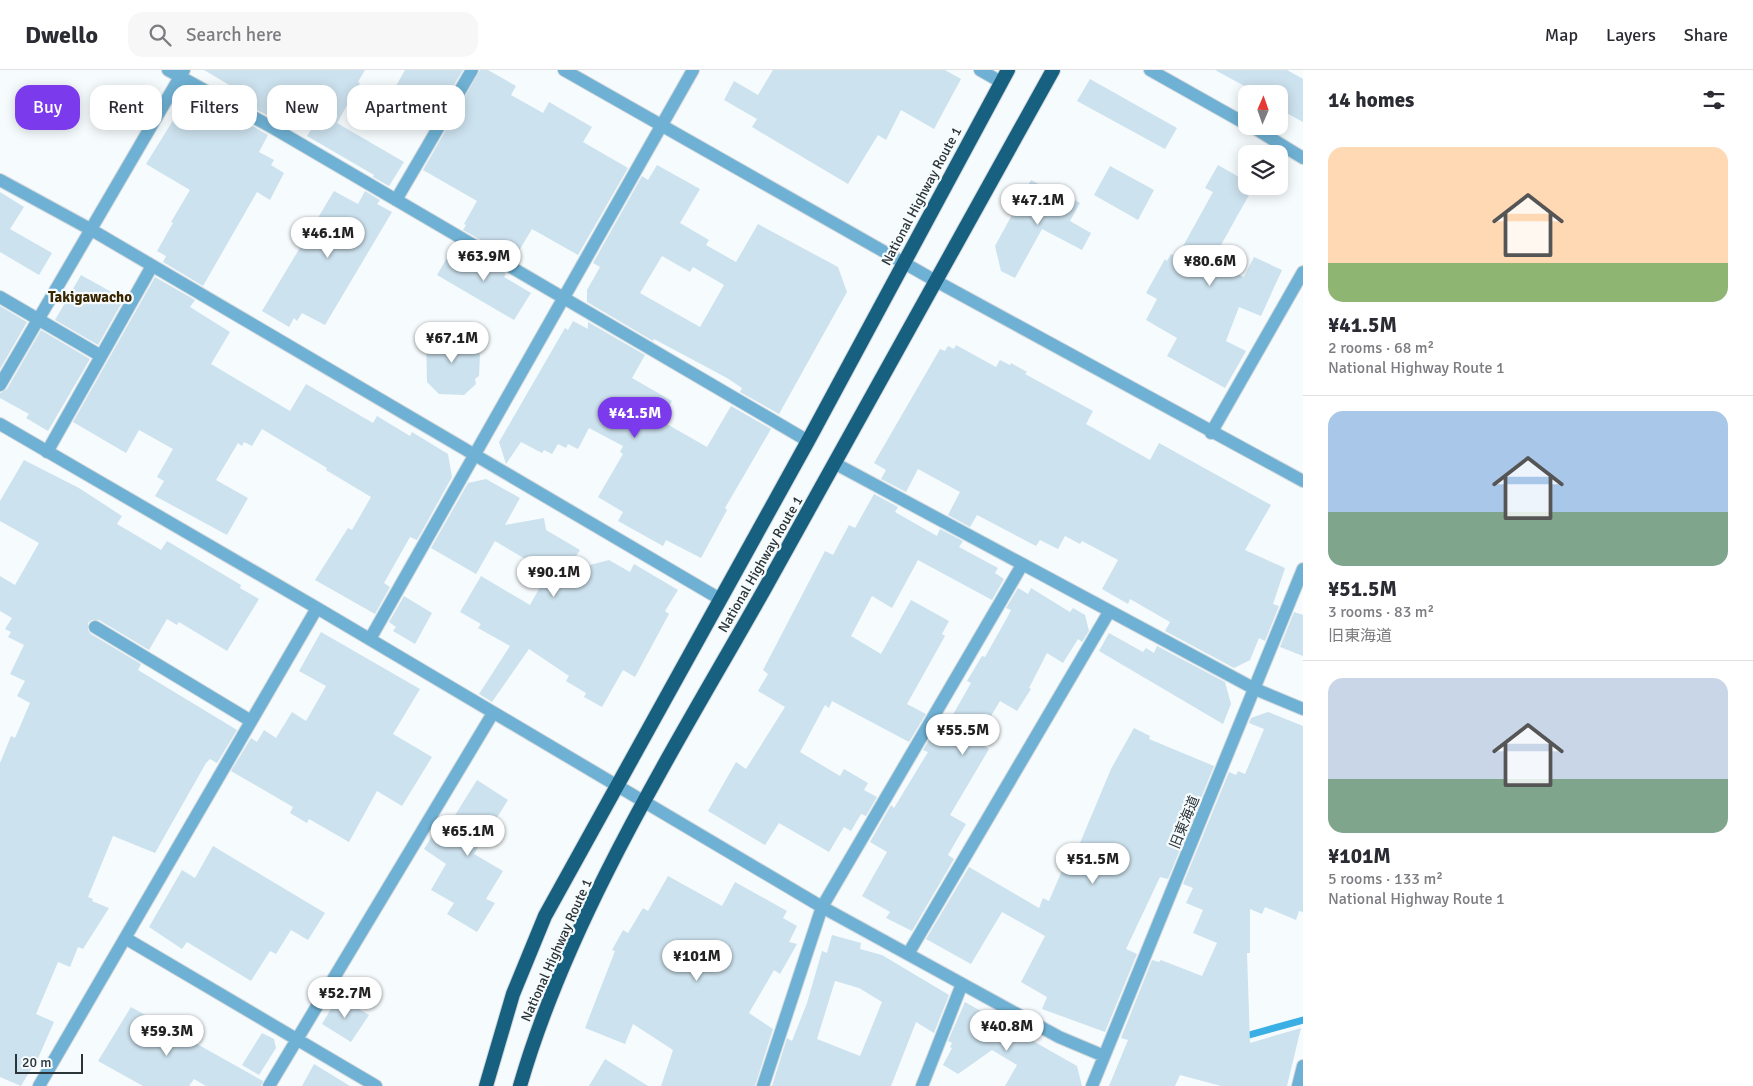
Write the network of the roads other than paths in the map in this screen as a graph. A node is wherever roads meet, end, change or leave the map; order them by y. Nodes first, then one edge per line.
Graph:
1 (168, 70) edge
2 (472, 70) edge
3 (564, 70) edge
4 (693, 70) edge
5 (980, 70) edge
6 (1053, 70) edge
7 (1150, 70) edge
8 (182, 73) edge
9 (1004, 76) edge
10 (1238, 120) edge
11 (661, 126) junction
12 (1266, 135) edge
13 (1303, 158) edge
14 (0, 180) edge
15 (396, 200) junction
16 (90, 229) junction
17 (903, 262) junction
18 (152, 266) junction
19 (1303, 272) edge
20 (934, 280) junction
21 (0, 297) edge
22 (563, 299) junction
23 (37, 318) junction
24 (101, 356) junction
25 (0, 384) edge
26 (0, 424) edge
27 (1210, 432) junction
28 (808, 441) junction
29 (47, 452) junction
30 (475, 455) junction
31 (836, 464) junction
32 (1303, 482) edge
33 (1022, 565) junction
34 (1303, 569) edge
35 (720, 599) junction
36 (318, 608) junction
37 (1109, 612) junction
38 (95, 627) dead end
39 (370, 639) junction
40 (1255, 689) junction
41 (1303, 709) edge
42 (493, 713) junction
43 (251, 721) junction
44 (618, 786) junction
45 (644, 801) junction
46 (822, 906) junction
47 (125, 938) junction
48 (908, 954) junction
49 (962, 984) junction
50 (296, 1040) junction
51 (1104, 1056) junction
52 (1303, 1066) edge
53 (39, 1086) edge
54 (269, 1086) edge
55 (376, 1086) edge
56 (486, 1086) edge
57 (520, 1086) edge
58 (763, 1086) edge
59 (922, 1086) edge
60 (1092, 1086) edge
61 (1298, 1086) edge

1 - 8 street
2 - 15 street
3 - 11 street
4 - 11 street
5 - 9 street
6 - 20 highway, National Highway Route 1
7 - 10 street
8 - 15 street
8 - 16 street
9 - 17 highway, National Highway Route 1
11 - 17 street
11 - 22 street
12 - 13 street
14 - 16 street
15 - 22 street
16 - 18 street
16 - 23 street
17 - 20 street
17 - 28 highway, National Highway Route 1
18 - 24 street
18 - 30 street
19 - 27 street
20 - 27 street
20 - 31 highway, National Highway Route 1
21 - 23 street
22 - 28 street
22 - 30 street
23 - 24 street
23 - 25 street
24 - 29 street
26 - 29 street
27 - 32 street
28 - 35 highway, National Highway Route 1
29 - 36 street
30 - 35 street
30 - 39 street
31 - 33 street
31 - 45 highway, National Highway Route 1
33 - 37 street
33 - 46 street
34 - 40 street, 旧東海道
35 - 44 highway, National Highway Route 1
36 - 39 street
36 - 43 street
37 - 40 street
37 - 48 street
38 - 43 street
39 - 42 street
40 - 41 street
40 - 51 street, 旧東海道
42 - 44 street
42 - 50 street
43 - 47 street
44 - 45 street
44 - 56 highway, National Highway Route 1
45 - 46 street
45 - 57 highway, National Highway Route 1
46 - 48 street
46 - 58 street
47 - 50 street
47 - 53 street
48 - 49 street
49 - 51 street
49 - 59 street
50 - 54 street
50 - 55 street
51 - 60 street, 旧東海道
52 - 61 street

